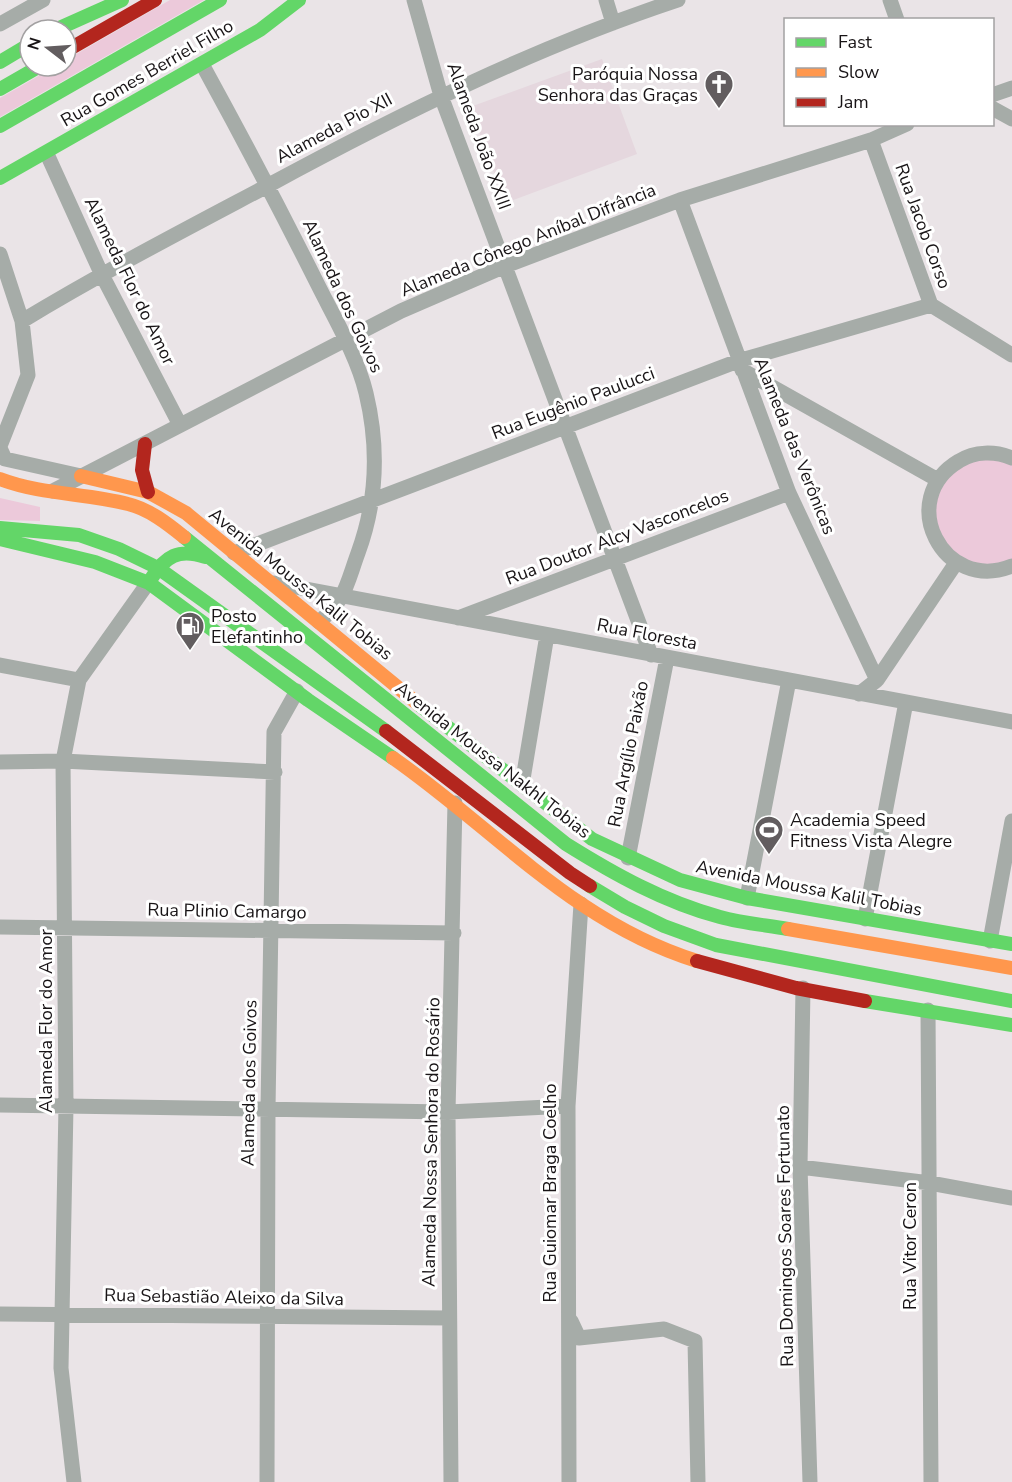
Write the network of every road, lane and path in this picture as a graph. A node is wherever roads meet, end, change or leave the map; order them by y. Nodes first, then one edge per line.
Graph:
1 (28, 0) edge
2 (43, 0) edge
3 (122, 0) edge
4 (155, 0) edge
5 (220, 0) edge
6 (299, 0) edge
7 (312, 0) edge
8 (414, 0) edge
9 (606, 0) edge
10 (890, 0) edge
11 (674, 1) edge
12 (896, 18) edge
13 (78, 20) edge
14 (6, 21) edge
15 (272, 22) junction
16 (613, 23) junction
17 (78, 44) edge
18 (18, 51) edge
19 (0, 62) edge
20 (202, 64) junction
21 (19, 78) edge
22 (1012, 88) edge
23 (0, 89) edge
24 (994, 95) edge
25 (441, 96) junction
26 (994, 109) edge
27 (1012, 119) edge
28 (0, 126) edge
29 (902, 126) edge
30 (871, 140) junction
31 (47, 154) junction
32 (0, 178) edge
33 (268, 185) junction
34 (680, 200) junction
35 (0, 254) edge
36 (505, 266) junction
37 (100, 273) junction
38 (931, 305) junction
39 (22, 321) junction
40 (345, 340) junction
41 (1012, 355) edge
42 (740, 366) junction
43 (180, 425) junction
44 (565, 426) junction
45 (145, 444) junction
46 (0, 447) edge
47 (1012, 458) edge
48 (81, 476) junction
49 (0, 479) edge
50 (938, 480) junction
51 (53, 491) junction
52 (148, 492) junction
53 (789, 493) junction
54 (372, 500) junction
55 (174, 506) junction
56 (166, 522) junction
57 (0, 528) edge
58 (0, 539) edge
59 (234, 553) junction
60 (615, 558) junction
61 (214, 561) junction
62 (956, 562) junction
63 (1012, 566) edge
64 (158, 568) junction
65 (270, 580) junction
66 (148, 583) junction
67 (162, 591) junction
68 (252, 591) junction
69 (199, 595) junction
70 (344, 597) junction
71 (458, 618) junction
72 (319, 622) junction
73 (308, 635) junction
74 (547, 635) junction
75 (259, 642) junction
76 (651, 655) junction
77 (667, 658) junction
78 (0, 666) edge
79 (346, 667) junction
80 (306, 678) junction
81 (79, 680) junction
82 (789, 680) junction
83 (877, 680) junction
84 (297, 691) junction
85 (859, 694) junction
86 (906, 702) junction
87 (357, 713) junction
88 (1012, 722) edge
89 (421, 727) junction
90 (368, 738) junction
91 (466, 743) junction
92 (63, 761) junction
93 (0, 762) edge
94 (275, 772) junction
95 (522, 785) junction
96 (455, 803) junction
97 (543, 803) junction
98 (1012, 820) edge
99 (566, 844) junction
100 (519, 858) junction
101 (628, 858) junction
102 (1008, 862) edge
103 (570, 873) junction
104 (747, 898) junction
105 (581, 904) junction
106 (865, 919) junction
107 (0, 927) edge
108 (65, 927) junction
109 (270, 932) junction
110 (454, 933) junction
111 (850, 939) junction
112 (990, 941) junction
113 (1012, 944) edge
114 (891, 947) junction
115 (1012, 957) edge
116 (978, 961) junction
117 (1012, 968) edge
118 (840, 970) junction
119 (884, 978) junction
120 (803, 988) junction
121 (1012, 1001) edge
122 (928, 1010) junction
123 (1012, 1025) edge
124 (0, 1105) edge
125 (66, 1106) junction
126 (568, 1106) junction
127 (268, 1109) junction
128 (448, 1112) junction
129 (800, 1167) junction
130 (930, 1183) junction
131 (1012, 1198) edge
132 (0, 1314) edge
133 (61, 1315) junction
134 (448, 1318) junction
135 (267, 1319) junction
136 (569, 1319) junction
137 (74, 1482) edge
138 (267, 1482) edge
139 (451, 1482) edge
140 (569, 1482) edge
141 (698, 1482) edge
142 (810, 1482) edge
143 (931, 1482) edge

1 - 14 street
2 - 14 street
3 - 13 main road
4 - 17 main road
5 - 28 main road
6 - 15 main road
7 - 15 street, Rua Gomes Berriel Filho
8 - 25 street, Alameda João XXIII
9 - 16 street
10 - 12 street
11 - 16 street, Alameda Pio XII
15 - 20 main road, Rua Gomes Berriel Filho
16 - 25 street, Alameda Pio XII
18 - 19 main road
20 - 31 main road, Rua Gomes Berriel Filho
20 - 33 street, Alameda dos Goivos
21 - 23 main road
22 - 24 street
25 - 33 street, Alameda Pio XII
25 - 36 street, Alameda João XXIII
26 - 27 street
29 - 30 street, Alameda Cônego Aníbal Difrância
30 - 34 street, Alameda Cônego Aníbal Difrância
30 - 38 street, Rua Jacob Corso
31 - 32 main road, Rua Gomes Berriel Filho
31 - 37 street, Alameda Flor do Amor
33 - 37 street, Alameda Pio XII
33 - 40 street, Alameda dos Goivos
34 - 36 street, Alameda Cônego Aníbal Difrância
34 - 42 street, Alameda das Verônicas
35 - 39 street
36 - 40 street, Alameda Cônego Aníbal Difrância
36 - 44 street, Alameda João XXIII
37 - 39 street, Alameda Pio XII
37 - 43 street, Alameda Flor do Amor
38 - 41 street, Rua Jacob Corso
38 - 42 street, Rua Eugênio Paulucci
39 - 46 street
40 - 43 street, Alameda Cônego Aníbal Difrância
40 - 54 street, Alameda dos Goivos
42 - 44 street, Rua Eugênio Paulucci
42 - 50 street
42 - 53 street, Alameda das Verônicas
43 - 45 street, Alameda Cônego Aníbal Difrância
44 - 54 street, Rua Eugênio Paulucci
44 - 60 street, Alameda João XXIII
45 - 48 street, Alameda Cônego Aníbal Difrância
45 - 52 main road
46 - 48 street
47 - 50 street
48 - 51 street, Alameda Cônego Aníbal Difrância
48 - 52 main road, Avenida Moussa Kalil Tobias
49 - 51 main road, Avenida Moussa Nakhl Tobias
50 - 62 street
51 - 56 main road, Avenida Moussa Nakhl Tobias
52 - 55 main road, Avenida Moussa Kalil Tobias
53 - 60 street, Rua Doutor Alcy Vasconcelos
53 - 83 street, Alameda das Verônicas
54 - 59 street, Rua Eugênio Paulucci
54 - 70 street, Alameda dos Goivos
55 - 56 main road
55 - 59 main road, Avenida Moussa Kalil Tobias
56 - 61 main road, Avenida Moussa Nakhl Tobias
57 - 64 main road
58 - 66 main road
59 - 65 main road, Avenida Moussa Kalil Tobias
60 - 71 street, Rua Doutor Alcy Vasconcelos
60 - 76 street, Alameda João XXIII
61 - 64 main road
61 - 68 main road, Avenida Moussa Nakhl Tobias
62 - 63 street
62 - 83 street
64 - 66 main road
64 - 69 main road
65 - 68 main road
65 - 70 street, Rua Floresta
65 - 72 main road, Avenida Moussa Kalil Tobias
66 - 67 main road
66 - 81 street, Alameda Flor do Amor
67 - 69 main road
67 - 84 main road
68 - 73 main road, Avenida Moussa Nakhl Tobias
69 - 75 main road
70 - 71 street, Rua Floresta
70 - 72 street, Alameda dos Goivos
71 - 74 street, Rua Floresta
72 - 73 main road
72 - 91 main road, Avenida Moussa Kalil Tobias
73 - 75 main road
73 - 79 main road, Avenida Moussa Nakhl Tobias
74 - 76 street, Rua Floresta
74 - 95 street
75 - 80 main road
76 - 77 street, Rua Floresta
77 - 82 street, Rua Floresta
77 - 101 street, Rua Argílio Paixão
78 - 81 street
79 - 80 main road
79 - 89 main road, Avenida Moussa Nakhl Tobias
80 - 84 main road
80 - 87 main road
81 - 92 street, Alameda Flor do Amor
82 - 85 street, Rua Floresta
82 - 104 street
83 - 85 street
84 - 90 main road
84 - 94 street, Alameda dos Goivos
85 - 86 street, Rua Floresta
86 - 88 street, Rua Floresta
86 - 106 street
87 - 90 main road
87 - 103 main road
89 - 91 main road
89 - 99 main road, Avenida Moussa Nakhl Tobias
90 - 96 main road
91 - 95 main road, Avenida Moussa Kalil Tobias
92 - 93 street
92 - 94 street
92 - 108 street, Alameda Flor do Amor
94 - 109 street, Alameda dos Goivos
95 - 97 main road, Avenida Moussa Kalil Tobias
96 - 100 main road
96 - 110 street, Alameda Nossa Senhora do Rosário
97 - 99 main road
97 - 101 main road, Avenida Moussa Kalil Tobias
98 - 102 street
99 - 111 main road, Avenida Moussa Nakhl Tobias
100 - 103 main road
100 - 105 main road
101 - 104 main road, Avenida Moussa Kalil Tobias
102 - 112 street
103 - 118 main road
104 - 106 main road, Avenida Moussa Kalil Tobias
105 - 120 main road
105 - 126 street, Rua Guiomar Braga Coelho
106 - 112 main road, Avenida Moussa Kalil Tobias
107 - 108 street, Rua Plinio Camargo
108 - 109 street, Rua Plinio Camargo
108 - 125 street, Alameda Flor do Amor
109 - 110 street, Rua Plinio Camargo
109 - 127 street, Alameda dos Goivos
110 - 128 street, Alameda Nossa Senhora do Rosário
111 - 114 main road, Avenida Moussa Nakhl Tobias
111 - 118 main road
112 - 113 main road, Avenida Moussa Kalil Tobias
114 - 116 main road, Avenida Moussa Nakhl Tobias
114 - 119 main road
115 - 116 main road
116 - 117 main road, Avenida Moussa Nakhl Tobias
118 - 119 main road
119 - 121 main road
120 - 122 main road
120 - 129 street, Rua Domingos Soares Fortunato
122 - 123 main road
122 - 130 street, Rua Vitor Ceron
124 - 125 street
125 - 127 street
125 - 133 street, Alameda Flor do Amor
126 - 128 street
126 - 136 street, Rua Guiomar Braga Coelho
127 - 128 street
127 - 135 street, Alameda dos Goivos
128 - 134 street, Alameda Nossa Senhora do Rosário
129 - 130 street
129 - 142 street, Rua Domingos Soares Fortunato
130 - 131 street
130 - 143 street, Rua Vitor Ceron
132 - 133 street, Rua Sebastião Aleixo da Silva
133 - 135 street, Rua Sebastião Aleixo da Silva
133 - 137 street, Alameda Flor do Amor
134 - 135 street, Rua Sebastião Aleixo da Silva
134 - 139 street, Alameda Nossa Senhora do Rosário
135 - 138 street, Alameda dos Goivos
136 - 140 street, Rua Guiomar Braga Coelho
136 - 141 street

